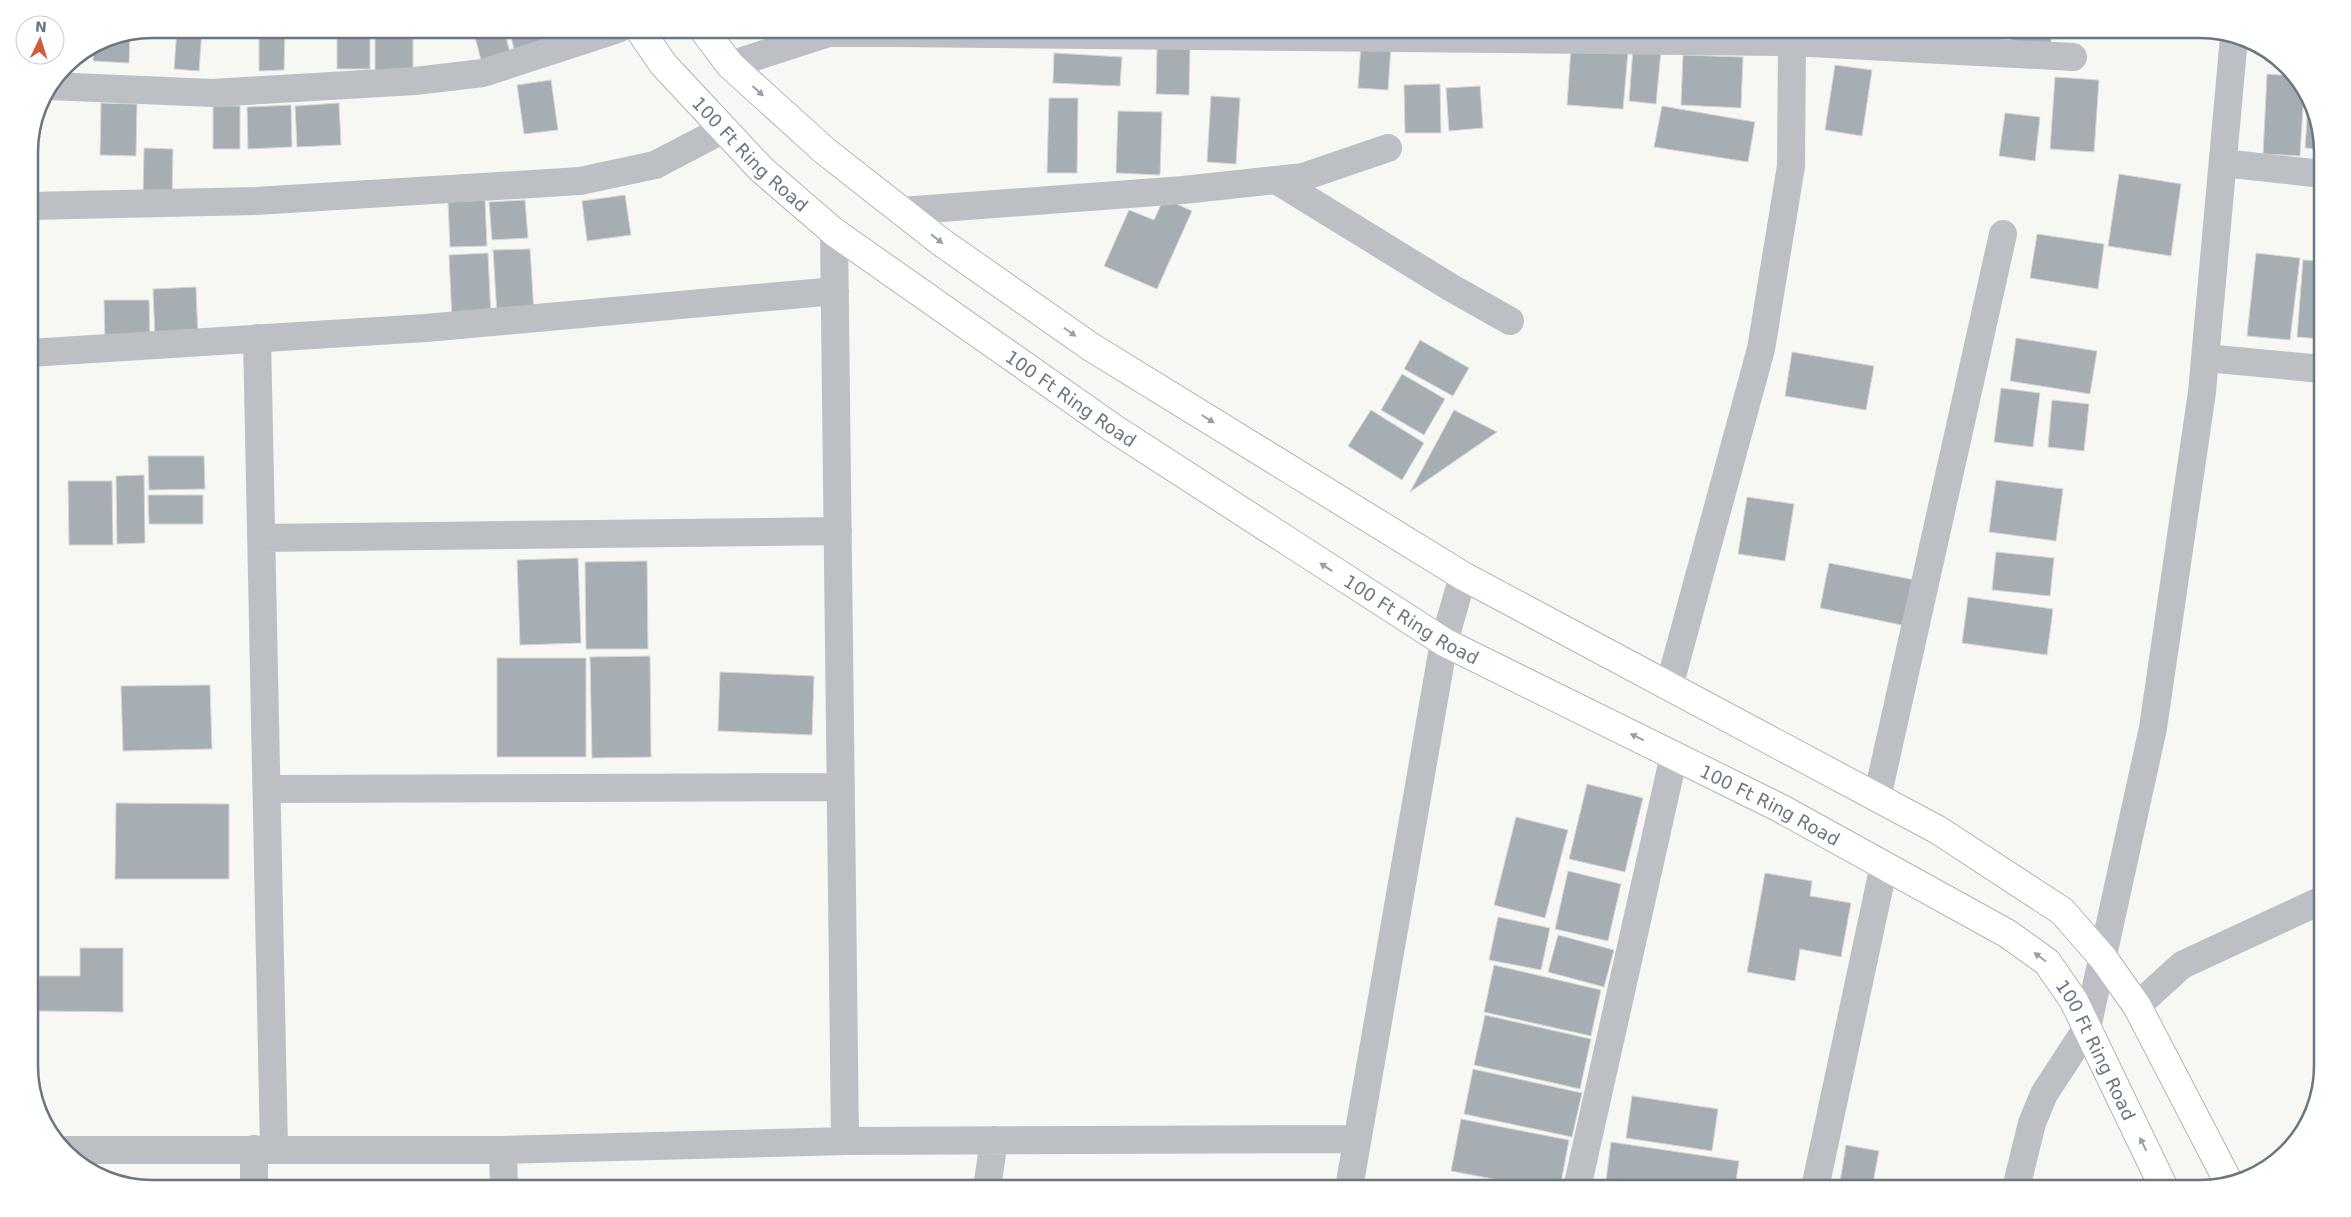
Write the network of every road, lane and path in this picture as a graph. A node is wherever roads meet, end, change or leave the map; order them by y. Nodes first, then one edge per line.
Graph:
1 (590, 38) edge
2 (645, 38) edge
3 (710, 38) edge
4 (814, 38) edge
5 (1364, 38) edge
6 (1792, 42) junction
7 (2233, 43) edge
8 (2073, 57) dead end
9 (730, 65) junction
10 (58, 86) edge
11 (724, 129) junction
12 (1388, 148) dead end
13 (2223, 163) junction
14 (2313, 173) edge
15 (1276, 180) junction
16 (38, 206) edge
17 (901, 211) junction
18 (834, 232) junction
19 (2003, 234) dead end
20 (835, 291) junction
21 (1510, 321) dead end
22 (256, 338) junction
23 (38, 352) edge
24 (2206, 358) junction
25 (2313, 368) edge
26 (838, 531) junction
27 (261, 538) junction
28 (1463, 576) junction
29 (1444, 642) junction
30 (1669, 687) junction
31 (1674, 755) junction
32 (841, 787) junction
33 (267, 789) junction
34 (1877, 798) junction
35 (1884, 865) junction
36 (2314, 904) edge
37 (2103, 958) junction
38 (2137, 1006) junction
39 (2088, 1028) junction
40 (1357, 1139) junction
41 (845, 1140) junction
42 (994, 1140) junction
43 (264, 1149) junction
44 (75, 1150) edge
45 (503, 1150) junction
46 (2226, 1177) edge
47 (256, 1180) edge
48 (504, 1180) edge
49 (988, 1180) edge
50 (1350, 1180) edge
51 (1579, 1180) edge
52 (1817, 1180) edge
53 (2018, 1180) edge
54 (2160, 1180) edge

1 - 10 street
2 - 11 main road, 100 Ft Ring Road
3 - 9 main road
4 - 9 street
5 - 6 street
6 - 8 street
6 - 30 street
7 - 13 street
9 -> 17 main road
11 - 16 street
11 - 18 main road, 100 Ft Ring Road
12 - 15 street
13 - 14 street
13 - 24 street
15 - 17 street
15 - 21 street
17 -> 28 main road
18 - 20 street
29 -> 18 main road, 100 Ft Ring Road
19 - 34 street
20 - 22 street
20 - 26 street
22 - 23 street
22 - 27 street
24 - 25 street
24 - 37 street
26 - 27 street
26 - 32 street
27 - 33 street
28 - 29 street
28 - 30 main road
31 -> 29 main road, 100 Ft Ring Road
29 - 40 street
30 - 34 main road
31 - 35 main road, 100 Ft Ring Road
31 - 51 street
32 - 33 street
32 - 41 street
33 - 43 street
34 - 37 main road
39 -> 35 main road, 100 Ft Ring Road
35 - 52 street
36 - 38 street
37 - 38 main road
37 - 39 street
38 - 46 main road
39 - 53 street
54 -> 39 main road, 100 Ft Ring Road
40 - 42 street
40 - 50 street
41 - 42 street
41 - 45 street
42 - 49 street
43 - 44 street
43 - 45 street
43 - 47 street
45 - 48 street

